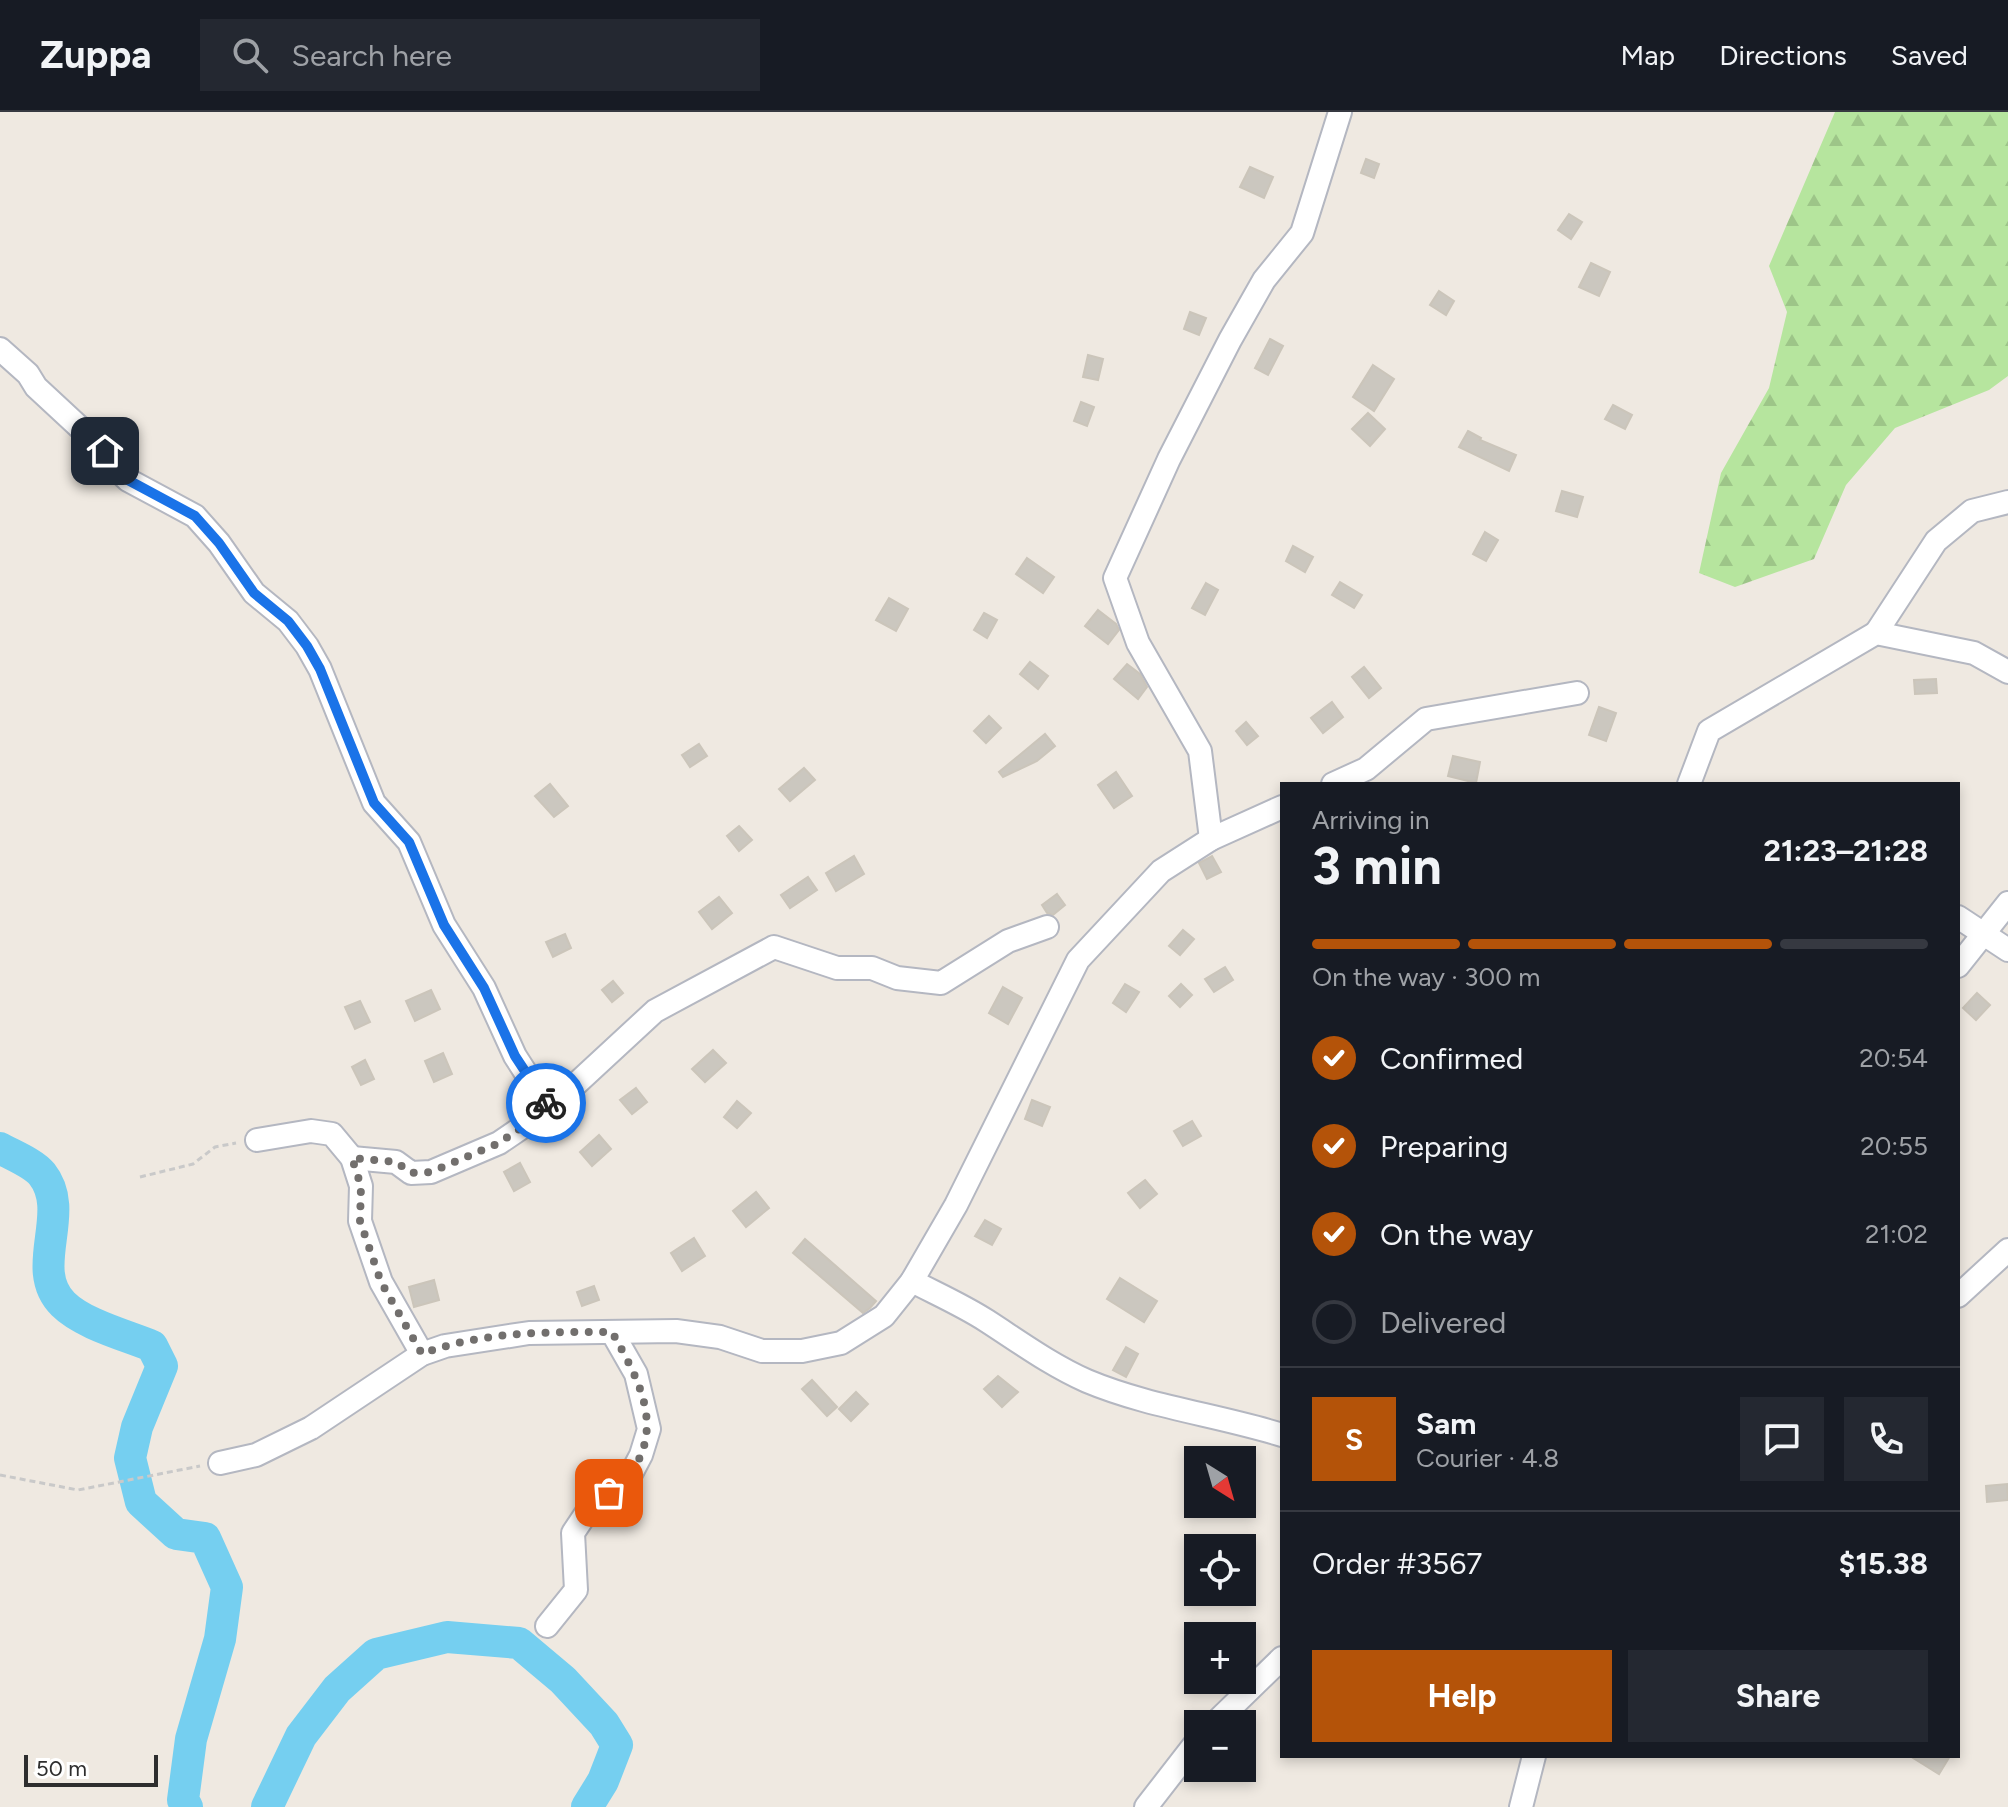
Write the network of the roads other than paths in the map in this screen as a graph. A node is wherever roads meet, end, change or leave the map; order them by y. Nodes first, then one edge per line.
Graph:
1 (1340, 112) edge
2 (0, 349) edge
3 (2008, 502) edge
4 (1876, 633) junction
5 (2008, 672) edge
6 (1577, 693) dead end
7 (1337, 782) edge
8 (1690, 782) edge
9 (1280, 808) edge
10 (1211, 839) junction
11 (2008, 903) edge
12 (1960, 918) edge
13 (1047, 927) dead end
14 (1984, 935) junction
15 (2008, 950) edge
16 (1960, 964) edge
17 (549, 1109) junction
18 (257, 1140) road end
19 (352, 1158) junction
20 (2008, 1250) edge
21 (912, 1281) junction
22 (1960, 1294) edge
23 (612, 1332) junction
24 (422, 1354) junction
25 (1280, 1434) edge
26 (211, 1464) road end
27 (547, 1626) dead end
28 (1280, 1660) edge
29 (1228, 1710) edge
30 (1184, 1758) edge
31 (1533, 1758) edge
32 (1146, 1807) edge
33 (1521, 1807) edge

1 - 10 street
2 - 17 street
3 - 4 street
4 - 5 street
4 - 8 street
6 - 7 street
9 - 10 street
10 - 21 street
11 - 14 street
12 - 14 street
13 - 17 street
14 - 15 street
14 - 16 street
17 - 19 street
18 - 19 street
19 - 24 street
20 - 22 street
21 - 23 street
21 - 25 street
23 - 24 street
23 - 27 street
24 - 26 street
28 - 29 street
30 - 32 street
31 - 33 street

